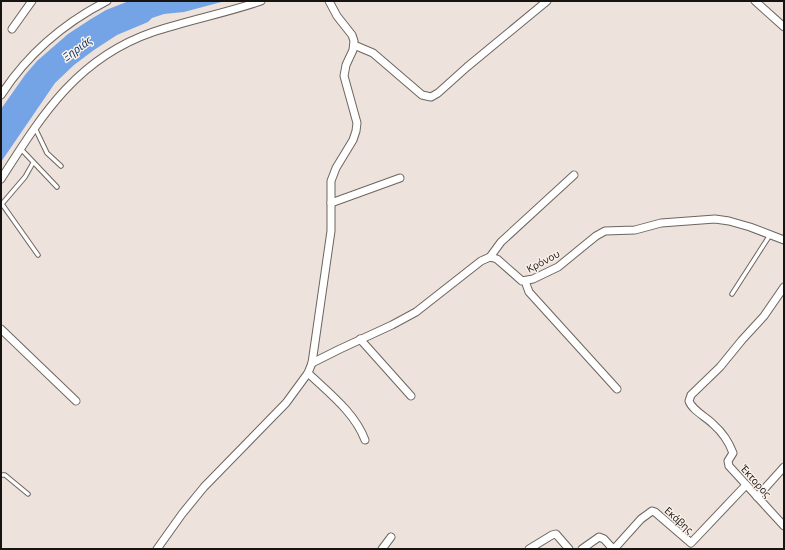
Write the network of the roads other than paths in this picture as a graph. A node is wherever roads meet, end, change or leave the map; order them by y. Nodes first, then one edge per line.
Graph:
1 (32, 1) edge
2 (107, 1) edge
3 (262, 1) edge
4 (329, 1) edge
5 (547, 1) edge
6 (755, 1) edge
7 (784, 27) edge
8 (12, 29) dead end
9 (354, 45) junction
10 (2, 93) edge
11 (35, 127) junction
12 (21, 149) junction
13 (33, 163) junction
14 (61, 166) dead end
15 (574, 175) dead end
16 (400, 178) dead end
17 (1, 179) edge
18 (57, 187) dead end
19 (331, 203) junction
20 (2, 204) edge
21 (770, 235) junction
22 (784, 240) edge
23 (38, 255) dead end
24 (490, 257) junction
25 (525, 281) junction
26 (784, 287) edge
27 (732, 294) dead end
28 (1, 329) edge
29 (360, 339) junction
30 (312, 363) junction
31 (308, 373) junction
32 (617, 389) dead end
33 (411, 396) dead end
34 (76, 401) dead end
35 (365, 440) dead end
36 (784, 468) edge
37 (1, 475) edge
38 (746, 484) junction
39 (28, 494) dead end
40 (757, 497) junction
41 (784, 526) edge
42 (391, 537) dead end
43 (158, 549) edge
44 (382, 549) edge
45 (529, 549) edge
46 (569, 549) edge
47 (582, 549) edge
48 (613, 549) edge

1 - 8 street
2 - 10 street
3 - 11 street
4 - 9 street
5 - 9 street
6 - 7 street
9 - 19 street
11 - 12 street
11 - 14 lane
12 - 13 lane
12 - 17 street
13 - 18 lane
13 - 20 lane
15 - 24 street
16 - 19 street
19 - 30 street
20 - 23 lane
21 - 22 street, Κρόνου
21 - 25 street, Κρόνου
21 - 27 lane
24 - 25 street, Κρόνου
24 - 29 street
25 - 32 street
26 - 38 street, Έκτορος
28 - 34 street
29 - 30 street
29 - 33 street
30 - 31 street
31 - 35 street
31 - 43 street
36 - 40 street
37 - 39 lane
38 - 40 street, Έκτορος
38 - 48 street, Εκάβης
40 - 41 street, Έκτορος
42 - 44 street
45 - 46 street
47 - 48 street

